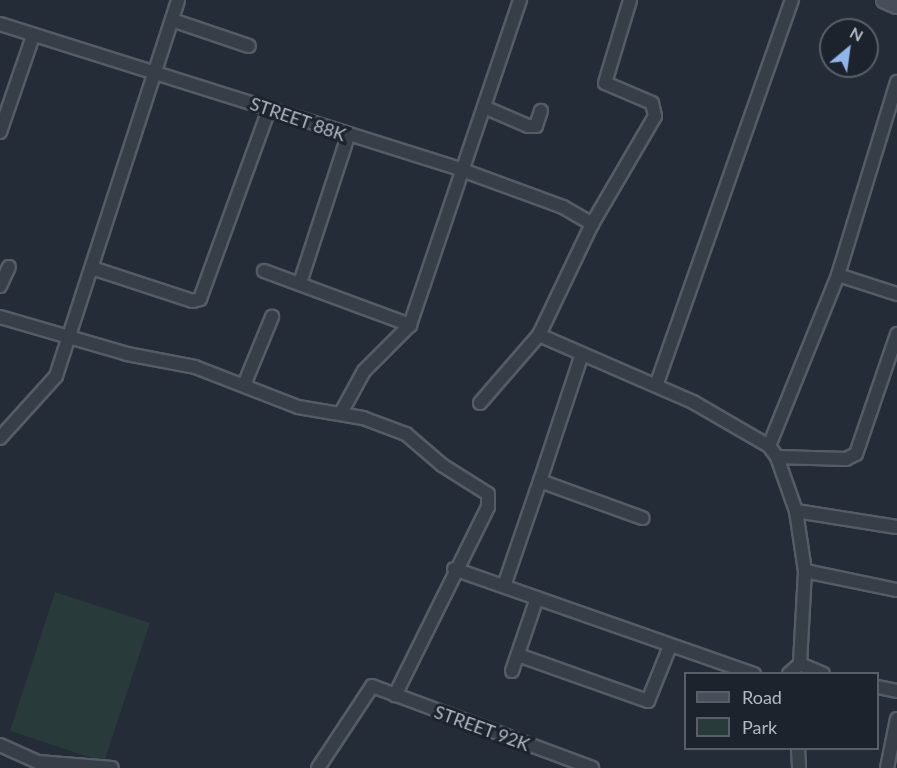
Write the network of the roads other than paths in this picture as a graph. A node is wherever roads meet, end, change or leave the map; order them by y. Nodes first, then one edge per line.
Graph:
1 (178, 0) edge
2 (520, 0) edge
3 (630, 0) edge
4 (792, 0) edge
5 (885, 0) edge
6 (897, 5) edge
7 (172, 20) junction
8 (0, 24) edge
9 (33, 36) junction
10 (249, 46) dead end
11 (156, 71) junction
12 (897, 82) edge
13 (484, 107) junction
14 (269, 109) junction
15 (541, 111) dead end
16 (0, 132) edge
17 (348, 136) junction
18 (462, 170) junction
19 (592, 225) junction
20 (9, 267) dead end
21 (92, 268) junction
22 (264, 271) dead end
23 (838, 275) junction
24 (300, 283) junction
25 (0, 286) edge
26 (897, 294) edge
27 (0, 317) edge
28 (272, 317) dead end
29 (410, 325) junction
30 (897, 334) edge
31 (539, 335) junction
32 (67, 338) junction
33 (582, 354) junction
34 (657, 383) junction
35 (244, 385) junction
36 (480, 403) dead end
37 (341, 413) junction
38 (0, 438) edge
39 (769, 446) junction
40 (777, 457) junction
41 (540, 481) junction
42 (796, 511) junction
43 (642, 518) dead end
44 (897, 527) edge
45 (454, 569) junction
46 (805, 571) junction
47 (504, 586) junction
48 (897, 590) edge
49 (537, 598) junction
50 (670, 646) junction
51 (518, 655) junction
52 (800, 664) junction
53 (512, 671) dead end
54 (748, 672) edge
55 (791, 672) edge
56 (818, 672) edge
57 (879, 687) edge
58 (897, 692) edge
59 (395, 695) junction
60 (897, 719) edge
61 (0, 745) edge
62 (798, 750) edge
63 (112, 768) edge
64 (318, 768) edge
65 (592, 768) edge
66 (799, 768) edge
67 (887, 768) edge

1 - 7 street
2 - 13 street
3 - 19 street
4 - 34 street
5 - 6 street
7 - 10 street
7 - 11 street
8 - 9 street, STREET 88K
9 - 11 street, STREET 88K
9 - 16 street
11 - 14 street, STREET 88K
11 - 21 street
12 - 23 street
13 - 15 street
13 - 18 street
14 - 17 street, STREET 88K
14 - 21 street
17 - 18 street, STREET 88K
17 - 24 street
18 - 19 street, STREET 88K
18 - 29 street
19 - 31 street
20 - 25 street
21 - 32 street
22 - 24 street
23 - 26 street
23 - 39 street
24 - 29 street
27 - 32 street
28 - 35 street
29 - 37 street
30 - 40 street
31 - 33 street
31 - 36 street
32 - 35 street
32 - 38 street
33 - 34 street
33 - 41 street
34 - 39 street
35 - 37 street
37 - 45 street
39 - 40 street
40 - 42 street
41 - 43 street
41 - 47 street
42 - 44 street
42 - 46 street
45 - 47 street
45 - 59 street
46 - 48 street
46 - 52 street
47 - 49 street
49 - 50 street
49 - 51 street
50 - 51 street
50 - 54 street
51 - 53 street
52 - 55 street
52 - 56 street
57 - 58 street
59 - 64 street, STREET 92K
59 - 65 street, STREET 92K
60 - 67 street
61 - 63 street
62 - 66 street

